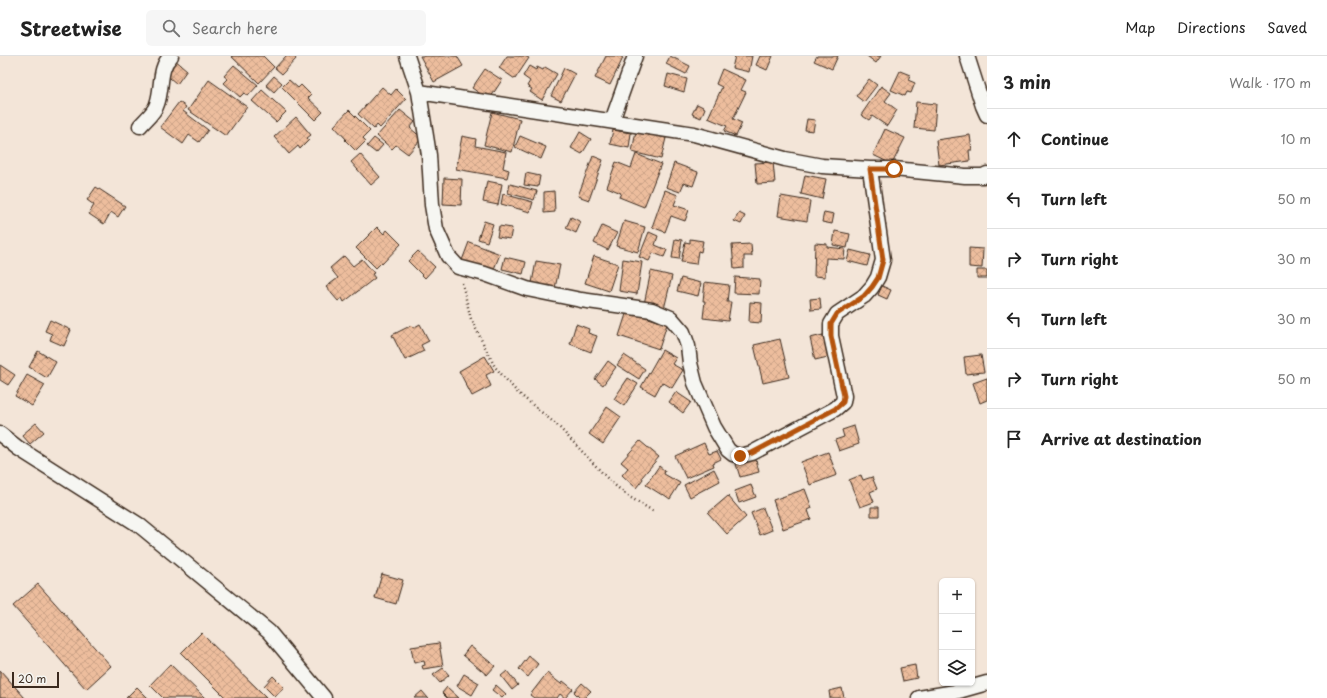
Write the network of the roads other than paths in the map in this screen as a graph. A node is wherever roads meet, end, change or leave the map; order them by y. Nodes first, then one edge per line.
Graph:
1 (171, 56) edge
2 (407, 56) edge
3 (635, 56) edge
4 (967, 56) edge
5 (419, 92) junction
6 (987, 115) edge
7 (612, 121) junction
8 (140, 126) dead end
9 (870, 169) junction
10 (987, 174) edge
11 (0, 434) edge
12 (987, 683) edge
13 (324, 698) edge
14 (919, 698) edge

1 - 8 street
2 - 5 street
3 - 7 street
4 - 6 street
5 - 7 street
5 - 9 street
7 - 9 street
9 - 10 street
11 - 13 street
12 - 14 street

